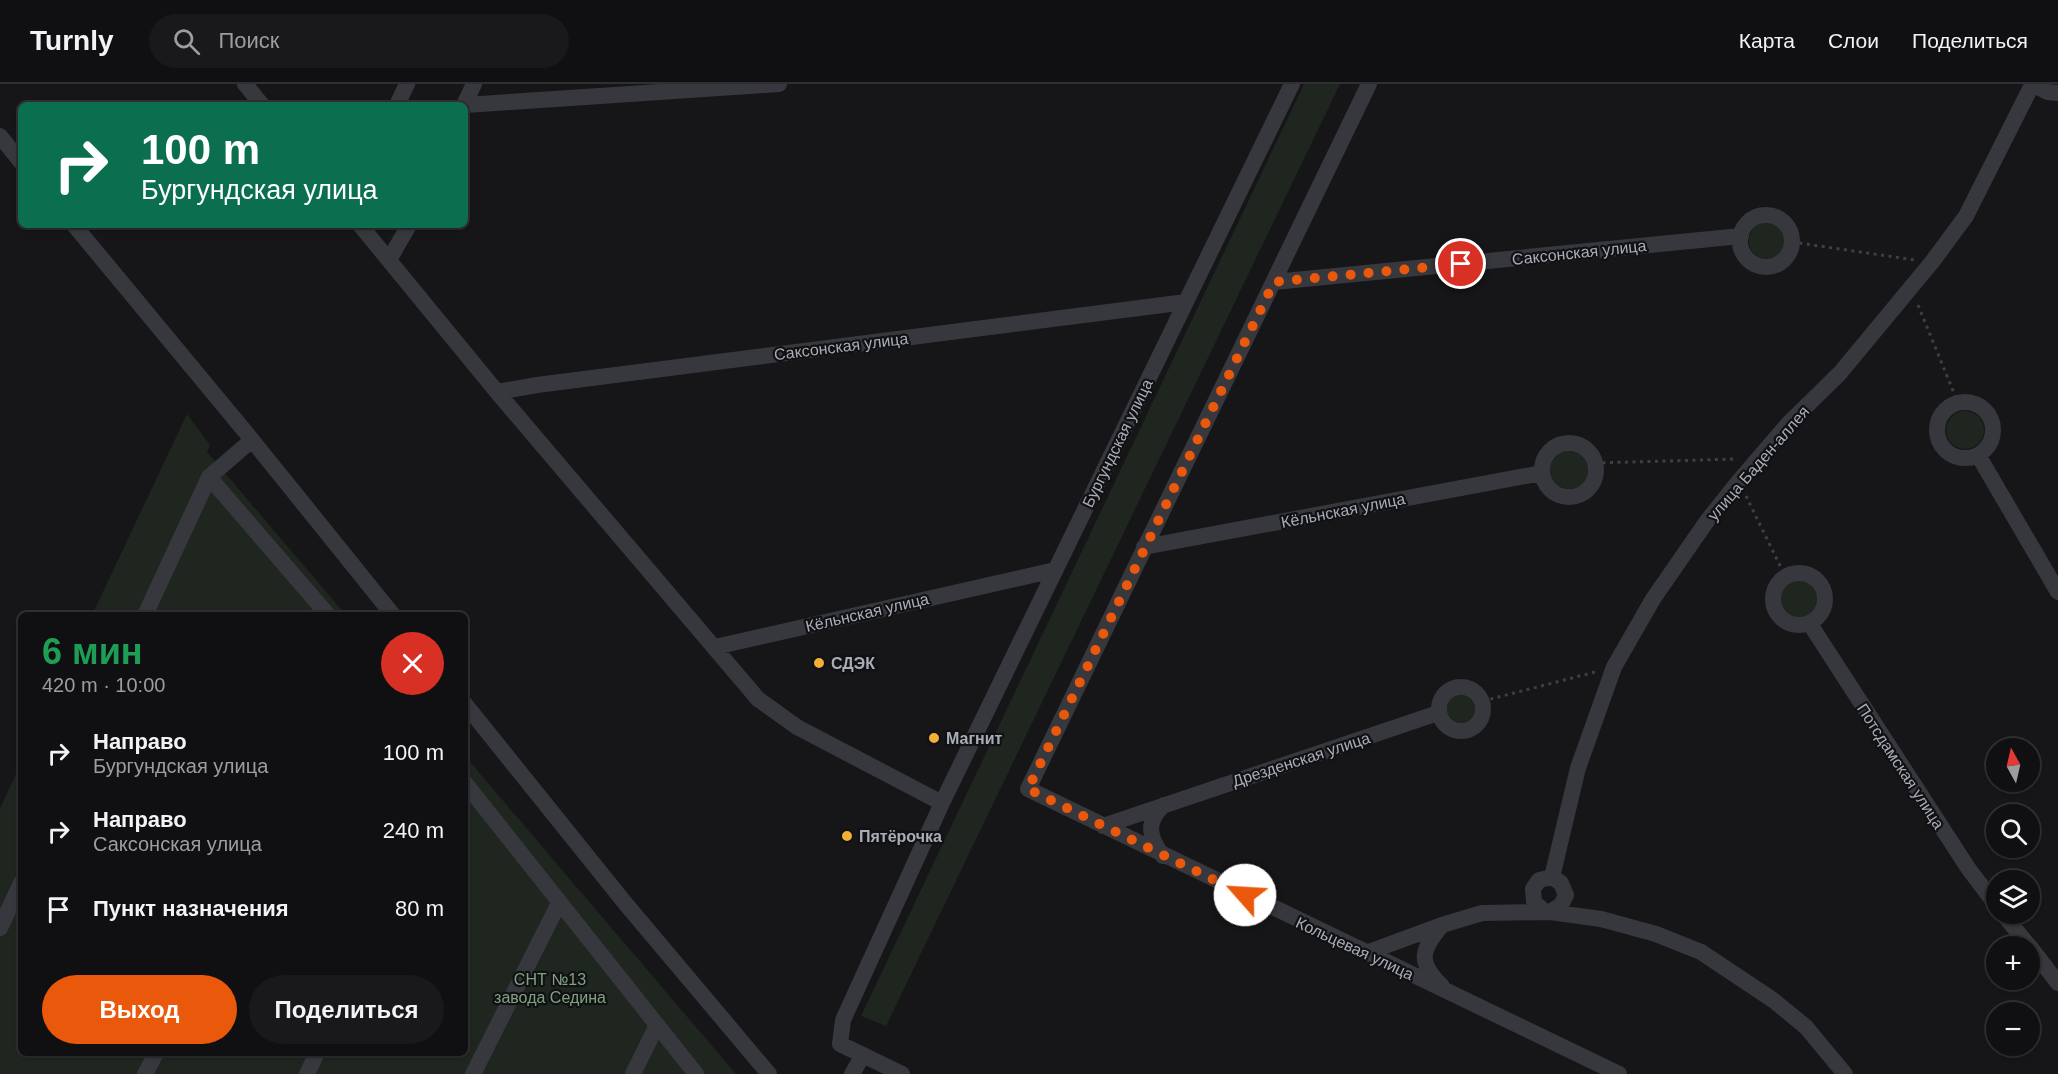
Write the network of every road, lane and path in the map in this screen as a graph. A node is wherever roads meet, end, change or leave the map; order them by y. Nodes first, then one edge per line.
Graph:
1 (245, 84) edge
2 (407, 84) edge
3 (474, 84) edge
4 (779, 84) edge
5 (1292, 84) edge
6 (1369, 84) edge
7 (2032, 84) edge
8 (2058, 93) edge
9 (260, 102) edge
10 (398, 102) edge
11 (465, 102) edge
12 (468, 105) edge
13 (0, 136) edge
14 (18, 158) edge
15 (76, 228) edge
16 (362, 228) edge
17 (407, 228) edge
18 (1741, 236) junction
19 (1792, 242) junction
20 (389, 260) junction
21 (1932, 262) junction
22 (1274, 282) junction
23 (1912, 290) junction
24 (1186, 302) junction
25 (497, 392) junction
26 (1958, 403) junction
27 (252, 440) junction
28 (1978, 455) junction
29 (1757, 460) junction
30 (1595, 463) junction
31 (1542, 473) junction
32 (209, 477) junction
33 (1739, 481) junction
34 (1144, 547) junction
35 (1055, 570) junction
36 (1785, 576) junction
37 (2058, 592) edge
38 (146, 612) edge
39 (325, 612) edge
40 (391, 612) edge
41 (1810, 624) junction
42 (715, 647) junction
43 (1614, 668) junction
44 (1483, 701) junction
45 (468, 708) edge
46 (1438, 713) junction
47 (468, 787) edge
48 (942, 803) junction
49 (1164, 805) junction
50 (1103, 826) junction
51 (1164, 856) junction
52 (1552, 877) junction
53 (18, 889) edge
54 (1986, 892) edge
55 (559, 903) junction
56 (1548, 912) junction
57 (2011, 924) edge
58 (1442, 925) junction
59 (0, 928) edge
60 (2020, 936) edge
61 (1366, 953) junction
62 (2040, 961) edge
63 (2058, 983) edge
64 (1447, 991) junction
65 (657, 1025) junction
66 (863, 1055) junction
67 (154, 1056) edge
68 (316, 1056) edge
69 (145, 1074) edge
70 (307, 1074) edge
71 (473, 1074) edge
72 (633, 1074) edge
73 (696, 1074) edge
74 (769, 1074) edge
75 (852, 1074) edge
76 (902, 1074) edge
77 (1619, 1074) edge
78 (1845, 1074) edge

1 - 9 street
2 - 10 street
3 - 11 street
4 - 12 street
5 - 24 street, Бургундская улица
6 - 22 street
7 - 8 street, улица Баден-аллея
7 - 21 street, улица Баден-аллея
13 - 14 street
15 - 27 street
16 - 20 street
17 - 20 street
18 - 19 street
18 - 19 street
18 - 22 street, Саксонская улица
19 - 21 path
20 - 25 street
21 - 23 street, улица Баден-аллея
22 - 34 street
23 - 26 path
23 - 29 street, улица Баден-аллея
24 - 25 street, Саксонская улица
24 - 35 street, Бургундская улица
25 - 42 street
26 - 28 street
26 - 28 street
27 - 32 street
27 - 40 street
28 - 37 street
29 - 30 path
29 - 33 street, улица Баден-аллея
30 - 31 street
30 - 31 street
31 - 34 street, Кёльнская улица
32 - 38 street
32 - 39 street
33 - 36 path
33 - 43 street, улица Баден-аллея
34 - 50 street, Кольцевая улица
35 - 42 street, Кёльнская улица
35 - 48 street, Бургундская улица
36 - 41 street
36 - 41 street
41 - 54 street, Потсдамская улица
42 - 48 street
43 - 44 path
43 - 52 street, улица Баден-аллея
44 - 46 street
44 - 46 street
45 - 74 street
46 - 49 street, Дрезденская улица
47 - 55 street
48 - 66 street, Бургундская улица
49 - 50 street, Дрезденская улица
49 - 51 street
50 - 51 street, Кольцевая улица
51 - 61 street, Кольцевая улица
52 - 56 street
52 - 56 street
53 - 59 street
55 - 65 street
55 - 71 street
56 - 58 street
56 - 78 street
57 - 60 street
58 - 61 street
58 - 64 street
61 - 64 street, Кольцевая улица
62 - 63 street
64 - 77 street, Кольцевая улица
65 - 72 street
65 - 73 street
66 - 75 street
66 - 76 street
67 - 69 street
68 - 70 street

